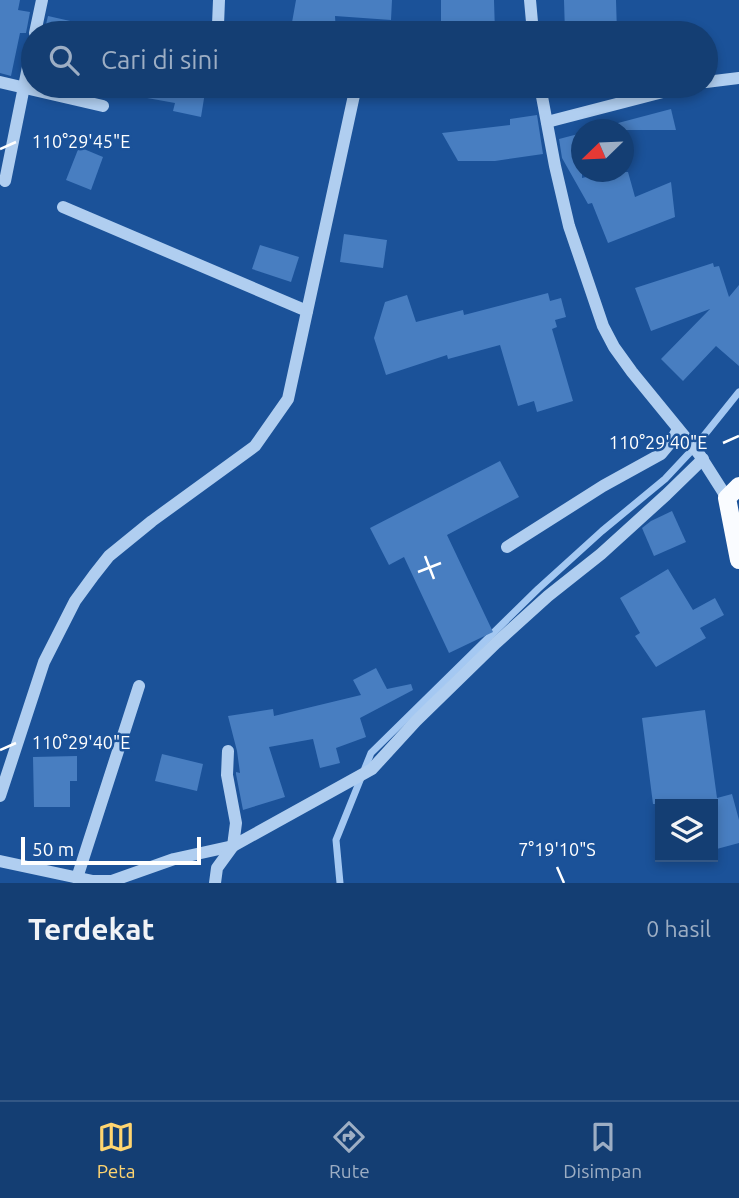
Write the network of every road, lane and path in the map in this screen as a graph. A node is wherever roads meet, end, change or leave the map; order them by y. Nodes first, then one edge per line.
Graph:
1 (42, 0) edge
2 (219, 0) edge
3 (530, 0) edge
4 (38, 21) edge
5 (219, 21) edge
6 (532, 21) edge
7 (739, 78) edge
8 (718, 81) edge
9 (0, 82) edge
10 (21, 86) edge
11 (22, 98) edge
12 (70, 98) edge
13 (353, 98) edge
14 (542, 98) edge
15 (638, 98) edge
16 (103, 106) dead end
17 (547, 121) junction
18 (5, 181) dead end
19 (63, 207) dead end
20 (307, 311) junction
21 (681, 433) junction
22 (701, 456) junction
23 (733, 492) edge
24 (507, 547) dead end
25 (739, 560) edge
26 (139, 686) dead end
27 (228, 751) dead end
28 (3, 778) edge
29 (0, 796) edge
30 (233, 846) junction
31 (0, 861) edge
32 (77, 878) junction
33 (215, 883) edge

1 - 4 street
2 - 5 street
3 - 6 street
7 - 8 street
9 - 10 street
11 - 18 street
12 - 16 street
13 - 20 street
14 - 17 street
15 - 17 street
17 - 21 street
19 - 20 street
20 - 28 street
21 - 22 street
21 - 24 street
22 - 23 street
22 - 30 street
23 - 25 main road
26 - 32 street
27 - 30 street
28 - 29 street
30 - 32 street
30 - 33 street
31 - 32 street

